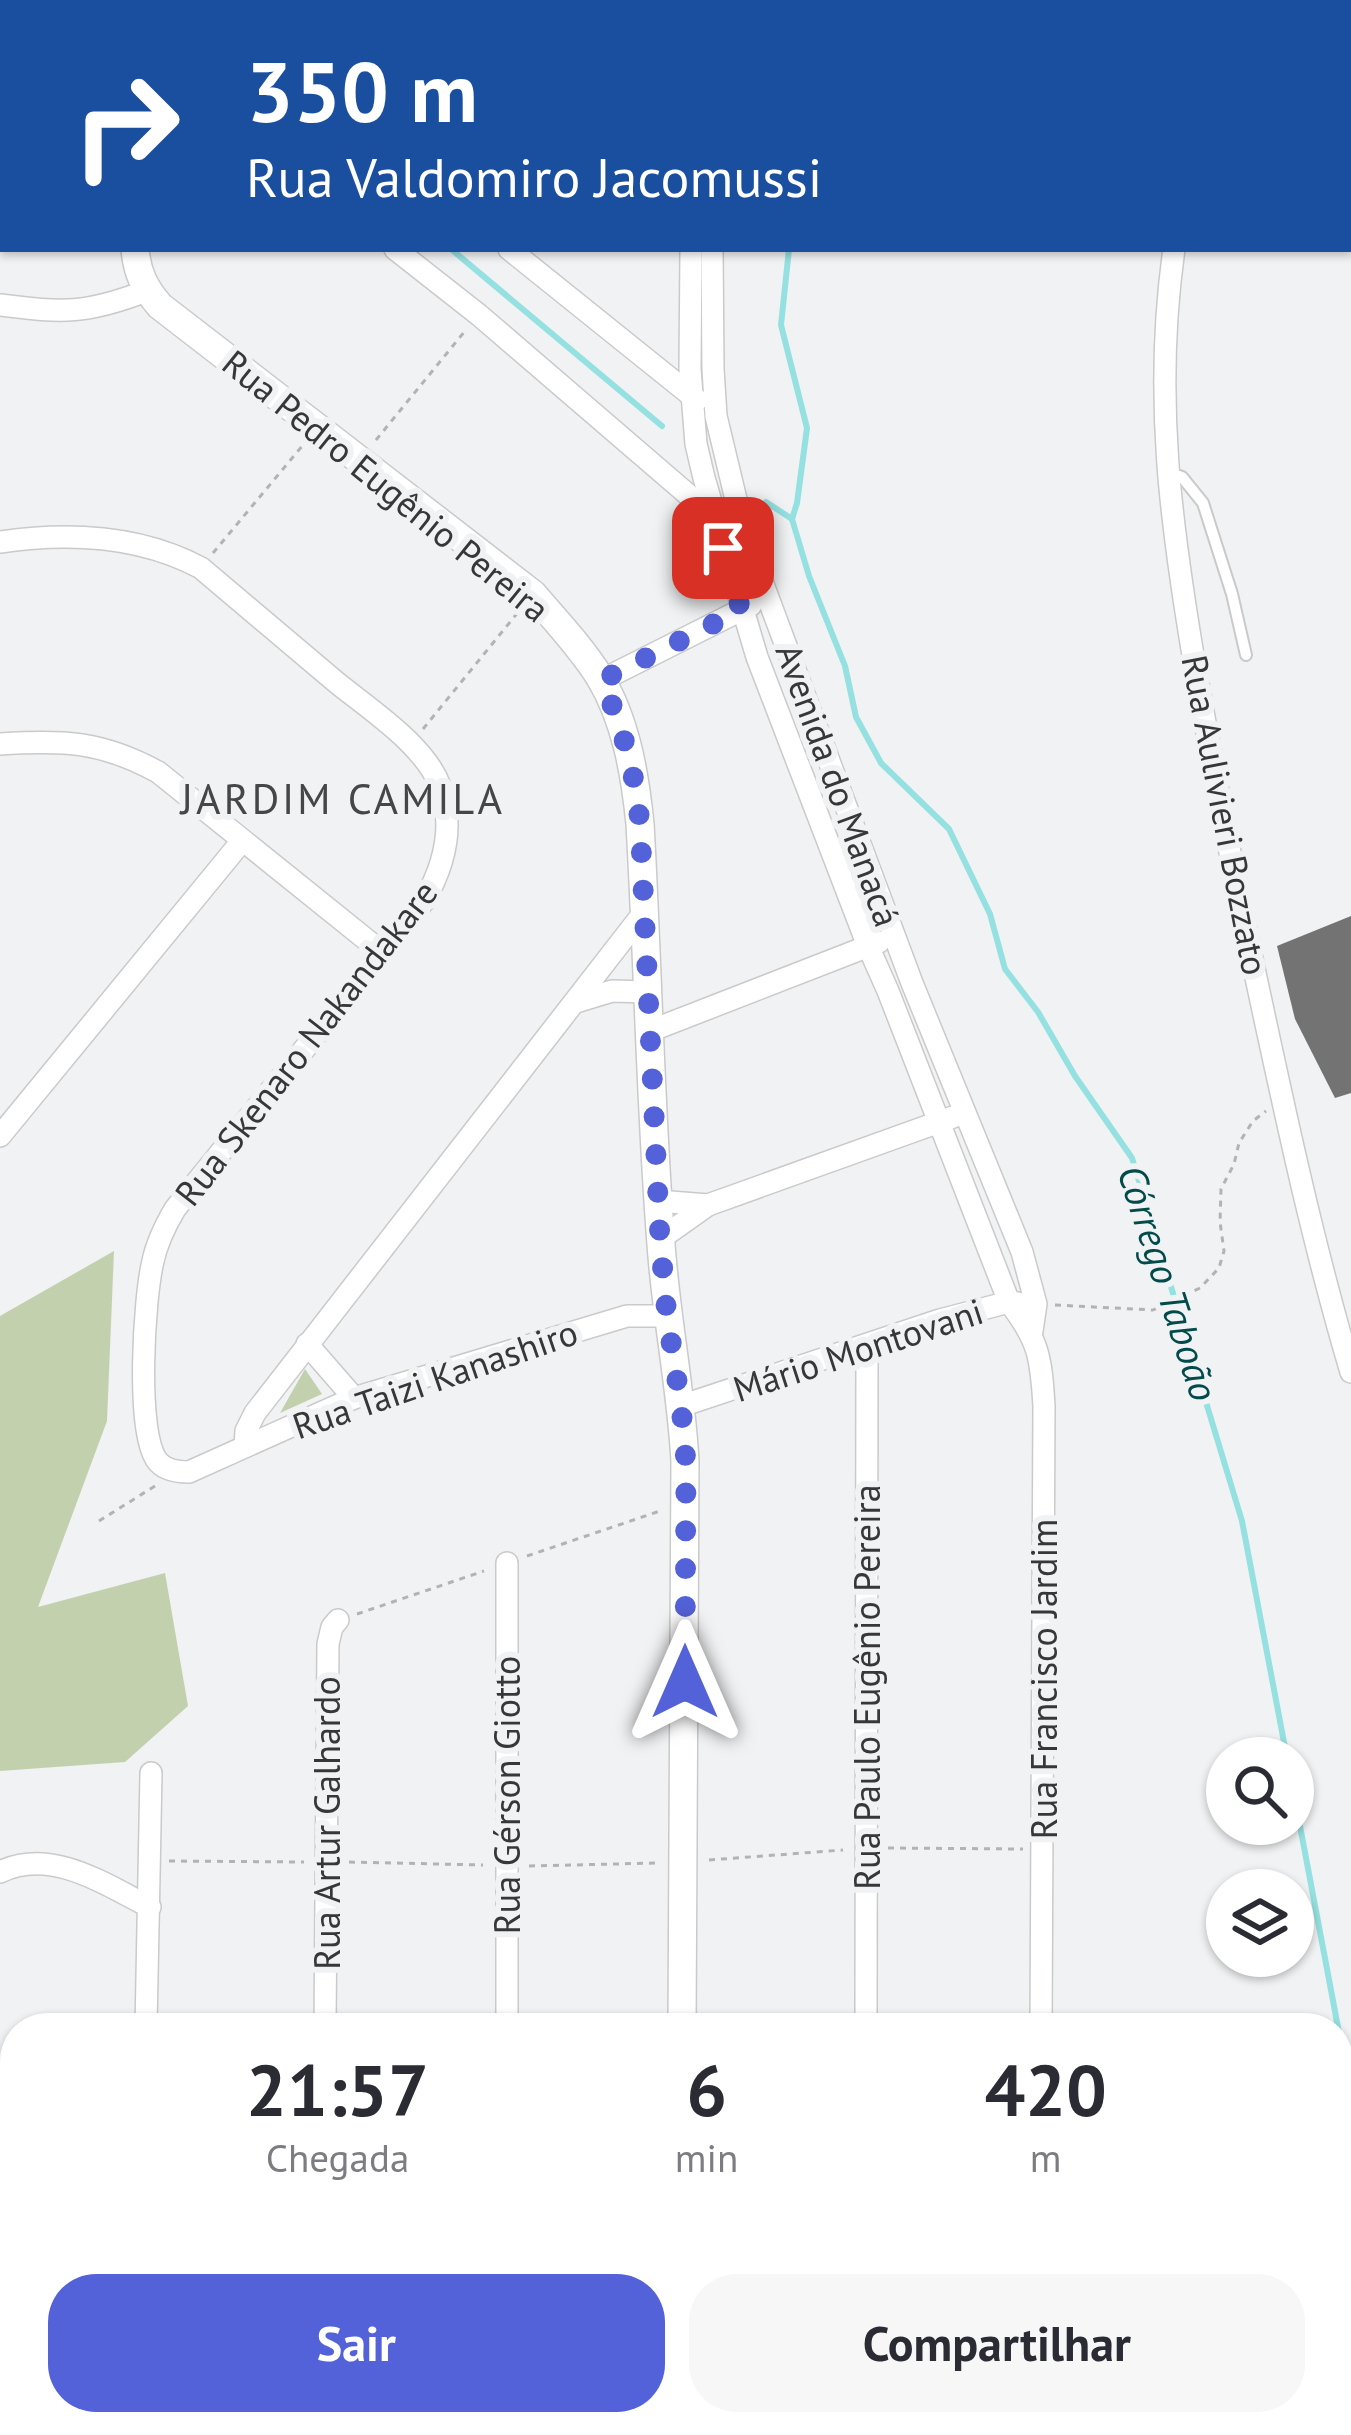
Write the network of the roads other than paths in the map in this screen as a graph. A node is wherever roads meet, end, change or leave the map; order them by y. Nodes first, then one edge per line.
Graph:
1 (135, 252) edge
2 (399, 252) edge
3 (513, 252) edge
4 (691, 252) edge
5 (712, 252) edge
6 (1174, 252) edge
7 (146, 291) junction
8 (0, 304) edge
9 (692, 395) junction
10 (716, 416) junction
11 (725, 456) junction
12 (663, 471) junction
13 (1167, 472) junction
14 (704, 478) junction
15 (714, 517) junction
16 (0, 542) edge
17 (768, 596) junction
18 (741, 610) junction
19 (1246, 655) dead end
20 (602, 680) junction
21 (0, 744) edge
22 (242, 841) junction
23 (644, 911) junction
24 (893, 935) junction
25 (868, 946) junction
26 (382, 952) junction
27 (648, 992) junction
28 (576, 1002) junction
29 (650, 1031) junction
30 (965, 1113) junction
31 (939, 1121) junction
32 (0, 1136) edge
33 (658, 1202) junction
34 (708, 1205) junction
35 (660, 1239) junction
36 (664, 1287) junction
37 (1009, 1302) junction
38 (1036, 1304) junction
39 (627, 1316) junction
40 (667, 1316) junction
41 (1032, 1331) junction
42 (307, 1344) junction
43 (867, 1346) junction
44 (1351, 1372) edge
45 (355, 1398) junction
46 (681, 1406) junction
47 (244, 1446) junction
48 (507, 1563) road end
49 (338, 1620) road end
50 (151, 1773) dead end
51 (0, 1872) edge
52 (150, 1907) junction
53 (146, 2013) edge
54 (326, 2013) edge
55 (507, 2013) edge
56 (682, 2013) edge
57 (866, 2013) edge
58 (1041, 2013) edge

1 - 7 street
2 - 12 street
3 - 9 street
4 - 9 street, Avenida do Manacá
5 - 10 street, Avenida do Manacá
6 - 13 street, Rua Aulivieri Bozzato
7 - 8 street
7 - 20 street, Rua Pedro Eugênio Pereira
9 - 10 street
9 - 14 street, Avenida do Manacá
10 - 11 street, Avenida do Manacá
11 - 14 street
11 - 17 street, Avenida do Manacá
12 - 14 street
12 - 15 street
13 - 19 lane
13 - 44 street, Rua Aulivieri Bozzato
14 - 15 street, Avenida do Manacá
15 - 18 street, Avenida do Manacá
16 - 26 street, Rua Skenaro Nakandakare
17 - 18 street
17 - 24 street, Avenida do Manacá
18 - 20 street
18 - 25 street, Avenida do Manacá
20 - 23 street, Rua Pedro Eugênio Pereira
21 - 22 street
22 - 26 street
22 - 32 street
23 - 27 street, Rua Pedro Eugênio Pereira
23 - 28 street
24 - 25 street
24 - 30 street, Avenida do Manacá
25 - 29 street
25 - 31 street, Avenida do Manacá
26 - 47 street, Rua Skenaro Nakandakare
27 - 28 street
27 - 29 street, Rua Pedro Eugênio Pereira
28 - 42 street
29 - 33 street, Rua Pedro Eugênio Pereira
30 - 31 street
30 - 38 street, Avenida do Manacá
31 - 34 street
31 - 37 street, Avenida do Manacá
33 - 34 street
33 - 35 street, Rua Pedro Eugênio Pereira
34 - 35 street
35 - 36 street, Rua Pedro Eugênio Pereira
36 - 39 street, Rua Taizi Kanashiro
36 - 40 street, Rua Pedro Eugênio Pereira
37 - 38 street, Mário Montovani
37 - 41 street, Rua Francisco Jardim
37 - 43 street, Mário Montovani
38 - 41 street, Rua Francisco Jardim
39 - 40 street, Rua Taizi Kanashiro
39 - 45 street, Rua Taizi Kanashiro
40 - 46 street, Rua Pedro Eugênio Pereira
41 - 58 street, Rua Francisco Jardim
42 - 45 street
42 - 47 street
43 - 46 street, Mário Montovani
43 - 57 street, Rua Paulo Eugênio Pereira
45 - 47 street, Rua Taizi Kanashiro
46 - 56 street, Rua Pedro Eugênio Pereira
48 - 55 street, Rua Gérson Giotto
49 - 54 street, Rua Artur Galhardo
50 - 52 street
51 - 52 street
52 - 53 street

